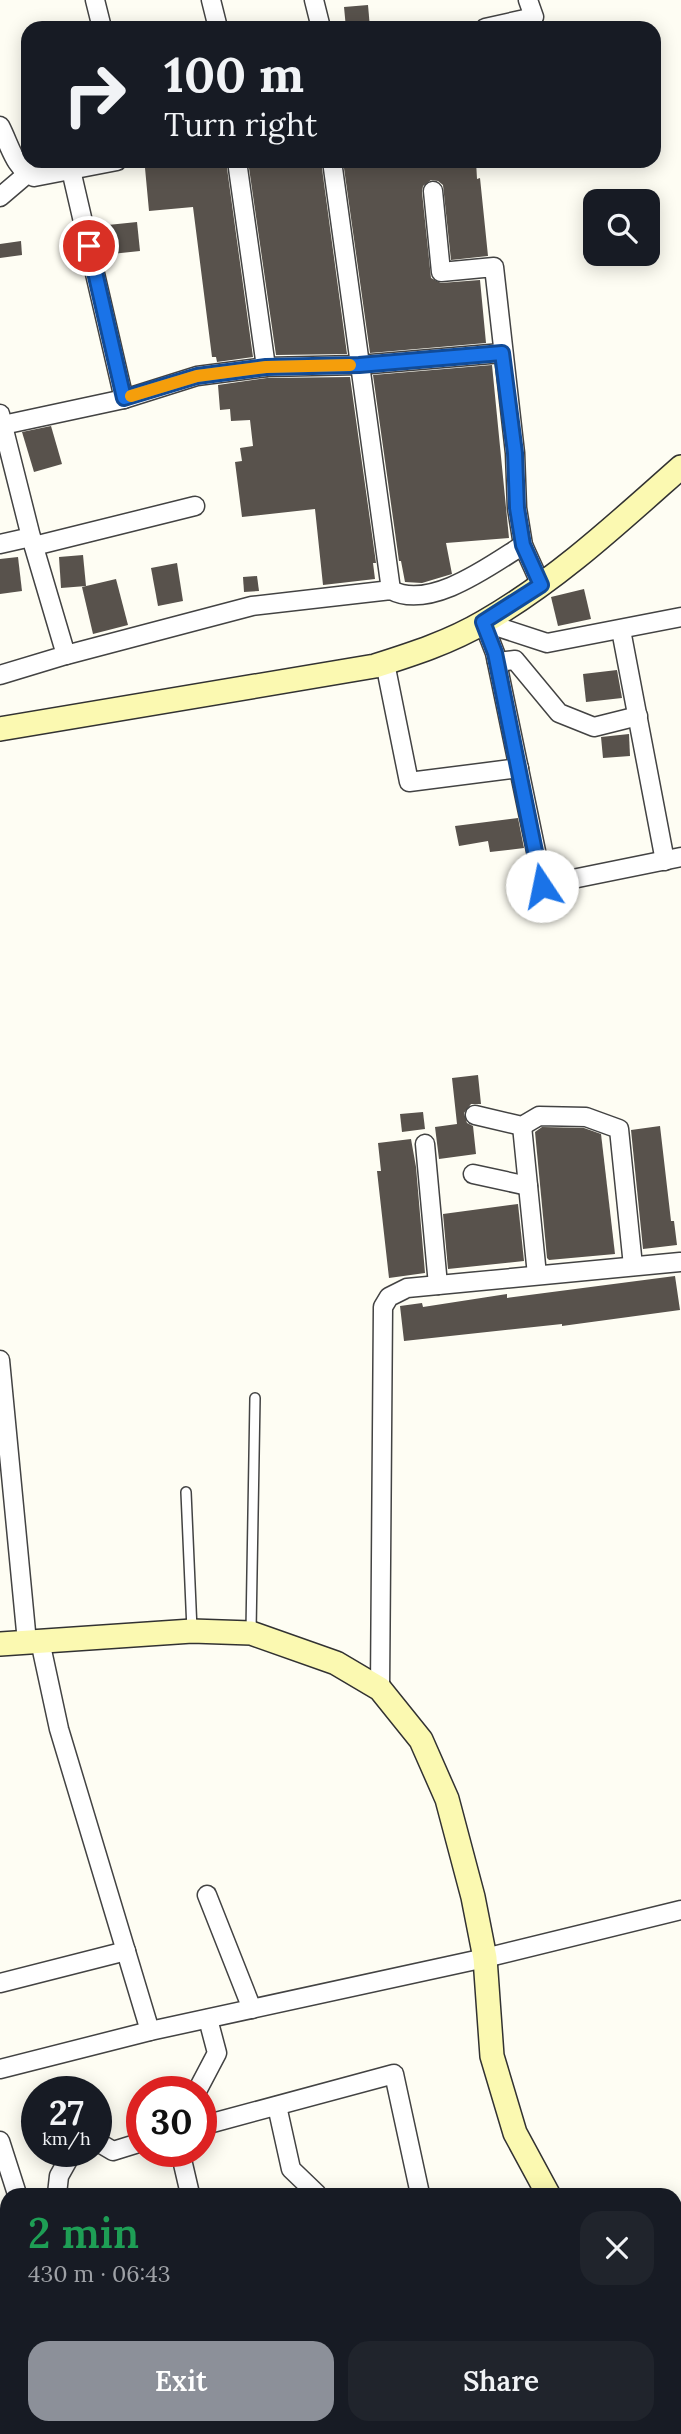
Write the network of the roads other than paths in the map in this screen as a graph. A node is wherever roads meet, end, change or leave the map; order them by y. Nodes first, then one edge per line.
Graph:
1 (95, 0) edge
2 (211, 0) edge
3 (314, 0) edge
4 (528, 0) edge
5 (100, 21) edge
6 (216, 21) edge
7 (319, 21) edge
8 (516, 21) edge
9 (0, 126) edge
10 (81, 168) edge
11 (238, 168) edge
12 (333, 168) edge
13 (71, 170) junction
14 (27, 174) junction
15 (433, 191) dead end
16 (0, 197) edge
17 (502, 353) junction
18 (359, 365) junction
19 (266, 367) junction
20 (124, 398) junction
21 (1, 419) edge
22 (681, 467) edge
23 (195, 506) dead end
24 (32, 542) junction
25 (0, 544) edge
26 (523, 545) junction
27 (541, 585) junction
28 (391, 590) junction
29 (681, 617) edge
30 (483, 622) junction
31 (621, 630) junction
32 (66, 655) junction
33 (497, 662) junction
34 (385, 663) junction
35 (0, 675) edge
36 (638, 716) junction
37 (0, 729) edge
38 (519, 768) junction
39 (673, 859) edge
40 (475, 1115) dead end
41 (523, 1126) junction
42 (425, 1144) dead end
43 (473, 1174) dead end
44 (528, 1186) junction
45 (680, 1262) edge
46 (633, 1266) junction
47 (537, 1275) junction
48 (438, 1285) junction
49 (0, 1360) edge
50 (256, 1398) dead end
51 (186, 1492) dead end
52 (8, 1510) edge
53 (192, 1631) junction
54 (251, 1633) junction
55 (33, 1642) junction
56 (0, 1644) edge
57 (380, 1689) junction
58 (207, 1895) dead end
59 (681, 1910) edge
60 (126, 1951) junction
61 (485, 1958) junction
62 (0, 1983) edge
63 (252, 2009) junction
64 (208, 2019) junction
65 (150, 2031) junction
66 (0, 2069) edge
67 (205, 2076) edge
68 (277, 2106) junction
69 (217, 2122) edge
70 (0, 2141) edge
71 (64, 2167) edge
72 (184, 2167) edge
73 (15, 2188) edge
74 (58, 2188) edge
75 (189, 2188) edge
76 (311, 2188) edge
77 (419, 2188) edge
78 (545, 2188) edge

1 - 5 street
2 - 6 street
3 - 7 street
4 - 8 street
9 - 14 street
10 - 13 street
11 - 19 street
12 - 18 street
13 - 14 street
13 - 20 street
14 - 16 street
15 - 17 street
17 - 18 street
17 - 26 street
18 - 19 street
18 - 28 street
19 - 20 street
20 - 21 street
21 - 24 street
22 - 27 main road
23 - 24 street
24 - 25 street
24 - 32 street
26 - 27 street
26 - 28 street
27 - 30 main road
28 - 32 street
29 - 31 street
30 - 31 street
30 - 33 street
30 - 34 main road
31 - 36 street
32 - 35 street
33 - 36 street
33 - 38 street
34 - 37 main road
34 - 38 street
36 - 39 street
38 - 39 street
40 - 41 street
41 - 44 street
41 - 46 street
42 - 48 street
43 - 44 street
44 - 47 street
45 - 46 street
46 - 47 street
47 - 48 street
48 - 57 street
49 - 52 street
50 - 54 lane
51 - 53 lane
52 - 55 street
53 - 54 main road
53 - 55 main road
54 - 57 main road
55 - 56 main road
55 - 60 street
57 - 61 main road
58 - 63 street
59 - 61 street
60 - 62 street
60 - 65 street
61 - 63 street
61 - 78 main road
63 - 64 street
64 - 65 street
64 - 67 street
65 - 66 street
68 - 69 street
68 - 76 street
68 - 77 street
70 - 73 street
71 - 74 street
72 - 75 street

